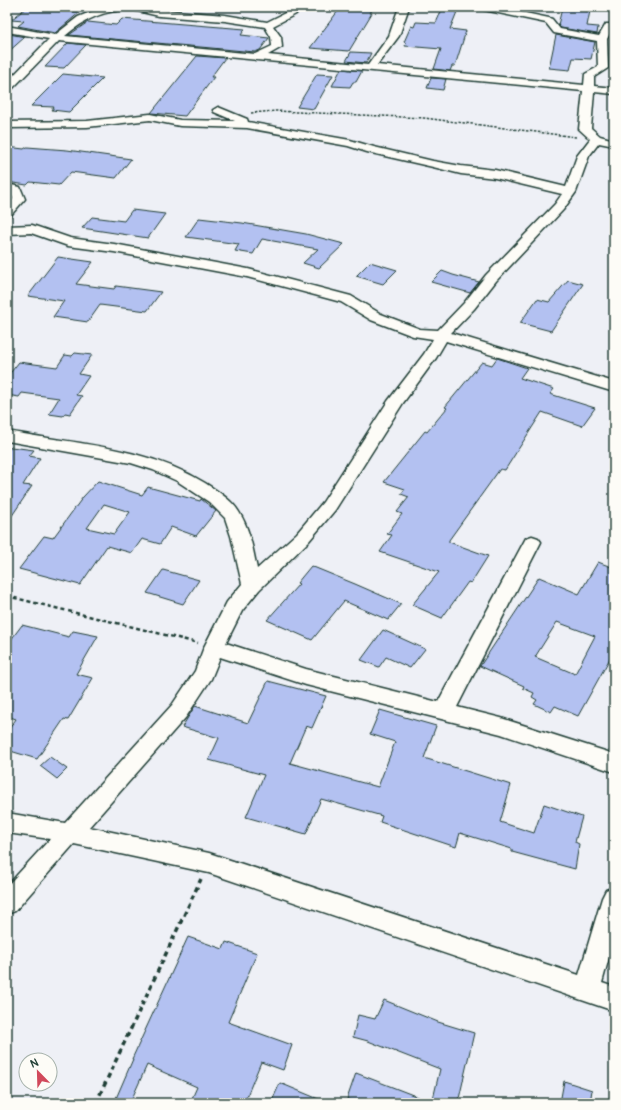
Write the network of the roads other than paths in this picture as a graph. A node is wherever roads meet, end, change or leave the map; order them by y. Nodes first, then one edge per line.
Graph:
1 (134, 7) edge
2 (150, 7) edge
3 (294, 7) edge
4 (404, 7) edge
5 (484, 7) edge
6 (268, 25) junction
7 (608, 26) dead end
8 (7, 29) edge
9 (57, 38) junction
10 (602, 39) junction
11 (257, 57) junction
12 (371, 67) junction
13 (7, 88) edge
14 (588, 88) junction
15 (614, 90) edge
16 (218, 110) dead end
17 (7, 125) edge
18 (261, 128) junction
19 (596, 140) junction
20 (614, 143) edge
21 (7, 188) edge
22 (570, 192) junction
23 (7, 212) edge
24 (7, 230) edge
25 (442, 335) junction
26 (614, 387) edge
27 (7, 436) edge
28 (532, 542) dead end
29 (252, 585) junction
30 (214, 647) junction
31 (444, 710) junction
32 (614, 763) edge
33 (7, 822) edge
34 (70, 832) junction
35 (614, 898) edge
36 (7, 903) edge
37 (587, 990) junction
38 (614, 999) edge

1 - 2 street
1 - 6 street
1 - 9 street
3 - 6 street
4 - 12 street
5 - 10 street
6 - 11 street
7 - 10 street
8 - 9 street
9 - 11 street
9 - 13 street
10 - 14 street
11 - 12 street
12 - 14 street
14 - 15 street
14 - 19 street
16 - 18 street
17 - 18 street
18 - 22 street
19 - 20 street
19 - 22 street
21 - 23 street
22 - 25 street
24 - 25 street
25 - 26 street
25 - 29 street
27 - 29 street
28 - 31 street
29 - 30 street
30 - 31 street
30 - 34 street
31 - 32 street
33 - 34 street
34 - 36 street
34 - 37 street
35 - 37 street
37 - 38 street

